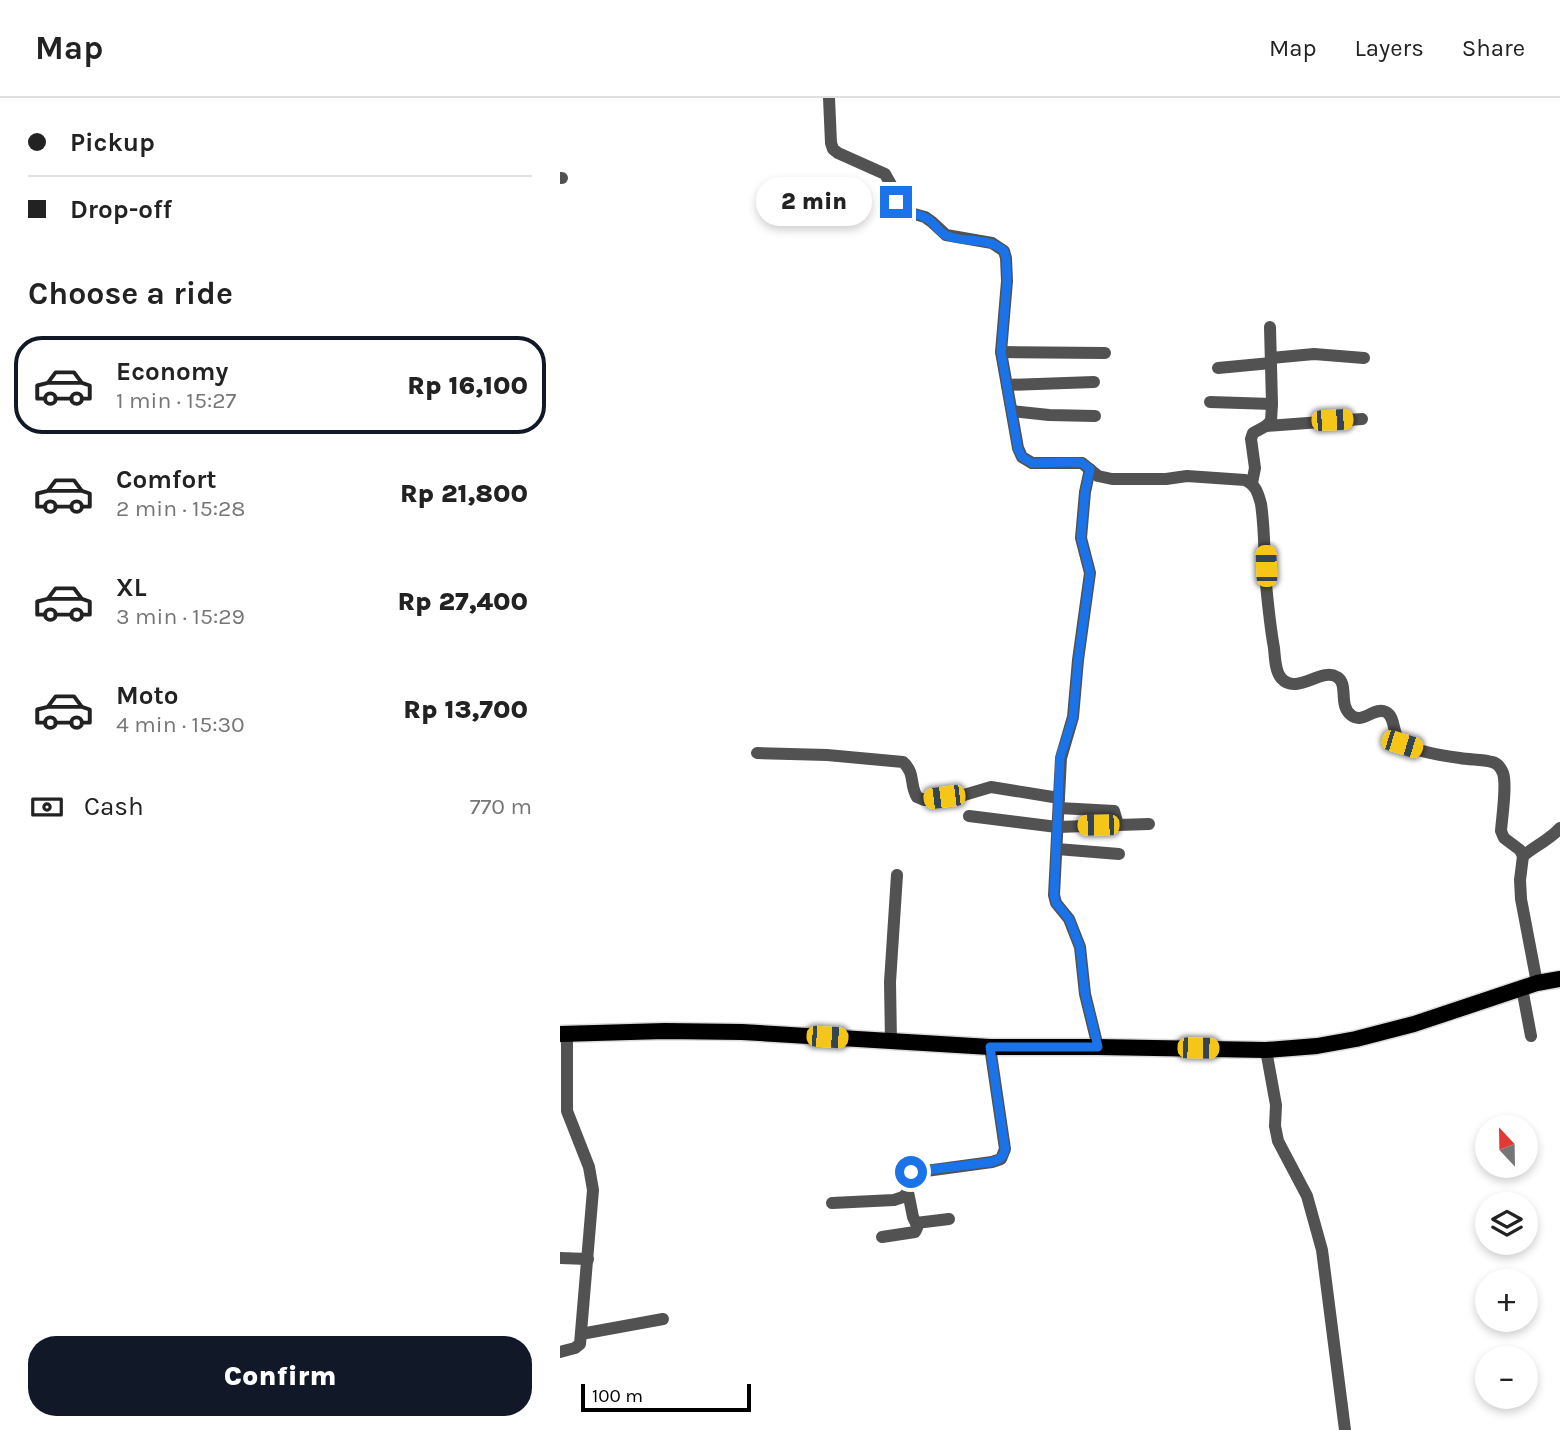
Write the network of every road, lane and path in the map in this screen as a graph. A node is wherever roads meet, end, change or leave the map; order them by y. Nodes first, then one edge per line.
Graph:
1 (829, 98) edge
2 (1270, 327) dead end
3 (1001, 352) junction
4 (1105, 353) dead end
5 (1364, 358) dead end
6 (1271, 360) junction
7 (1218, 368) dead end
8 (1094, 382) dead end
9 (1007, 385) junction
10 (1210, 402) dead end
11 (1272, 404) junction
12 (1012, 411) junction
13 (1095, 416) dead end
14 (1362, 419) dead end
15 (1266, 426) junction
16 (1090, 469) junction
17 (1252, 483) junction
18 (757, 753) dead end
19 (1059, 803) junction
20 (969, 816) dead end
21 (1149, 824) dead end
22 (1118, 825) junction
23 (1057, 827) junction
24 (1560, 828) edge
25 (1057, 849) junction
26 (1119, 854) dead end
27 (1523, 856) junction
28 (897, 875) dead end
29 (1560, 979) edge
30 (1530, 985) junction
31 (563, 1034) edge
32 (1531, 1036) dead end
33 (891, 1042) junction
34 (990, 1047) junction
35 (1098, 1047) junction
36 (1266, 1050) junction
37 (908, 1192) junction
38 (832, 1203) dead end
39 (949, 1219) dead end
40 (916, 1223) junction
41 (882, 1237) dead end
42 (560, 1258) edge
43 (588, 1259) junction
44 (663, 1319) dead end
45 (582, 1334) junction
46 (560, 1352) edge
47 (1345, 1430) edge

1 - 3 street
2 - 6 street
3 - 4 street
3 - 9 street
5 - 6 street
6 - 7 street
6 - 11 street
8 - 9 street
9 - 12 street
10 - 11 street
11 - 15 street
12 - 13 street
12 - 16 street
14 - 15 street
15 - 17 street
16 - 17 street
16 - 19 street
17 - 27 street
18 - 19 street
19 - 22 street
19 - 23 street
20 - 23 street
21 - 22 street
22 - 23 street
23 - 25 street
24 - 27 street
25 - 26 street
25 - 35 street
27 - 30 street
28 - 33 street
29 - 30 main road
30 - 32 street
30 - 36 main road
31 - 33 main road
31 - 43 street
33 - 34 main road
34 - 35 main road
34 - 37 street
35 - 36 main road
36 - 47 street
37 - 38 street
37 - 40 street
39 - 40 street
40 - 41 street
42 - 43 street
43 - 45 street
44 - 45 street
45 - 46 street

